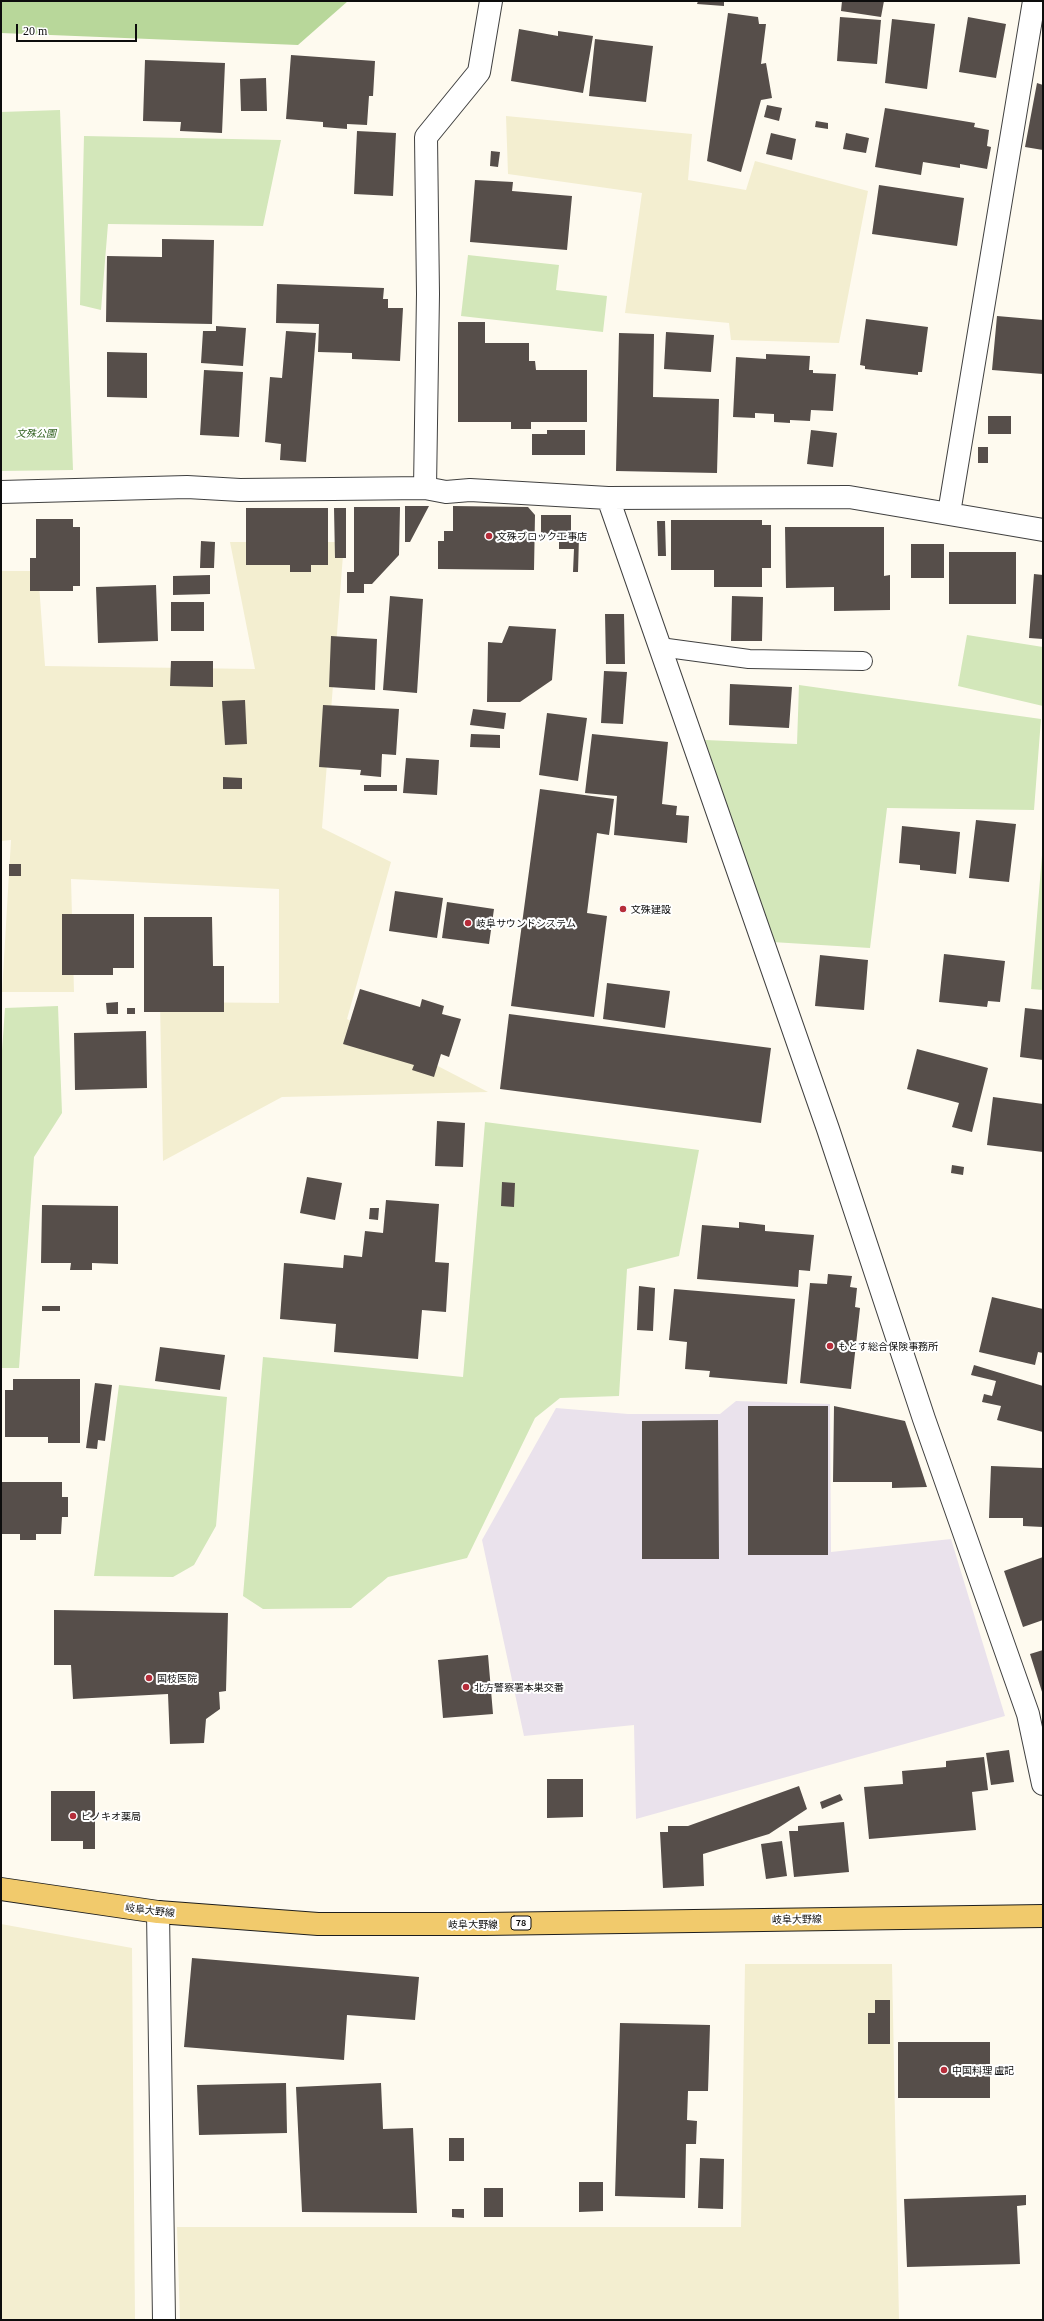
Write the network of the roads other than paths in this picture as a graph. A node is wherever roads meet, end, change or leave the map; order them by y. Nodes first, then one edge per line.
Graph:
1 (491, 1) edge
2 (1034, 1) edge
3 (425, 488) junction
4 (1, 492) edge
5 (608, 498) junction
6 (948, 512) junction
7 (1043, 530) edge
8 (660, 647) junction
9 (863, 661) dead end
10 (1043, 1784) edge
11 (1, 1888) edge
12 (158, 1912) junction
13 (1043, 1916) edge
14 (164, 2320) edge

1 - 3 street
2 - 6 street
3 - 4 street
3 - 5 street
5 - 6 street
5 - 8 street
6 - 7 street
8 - 9 lane
8 - 10 street
11 - 12 main road, 岐阜大野線 / 78
12 - 13 main road, 岐阜大野線 / 78
12 - 14 street

